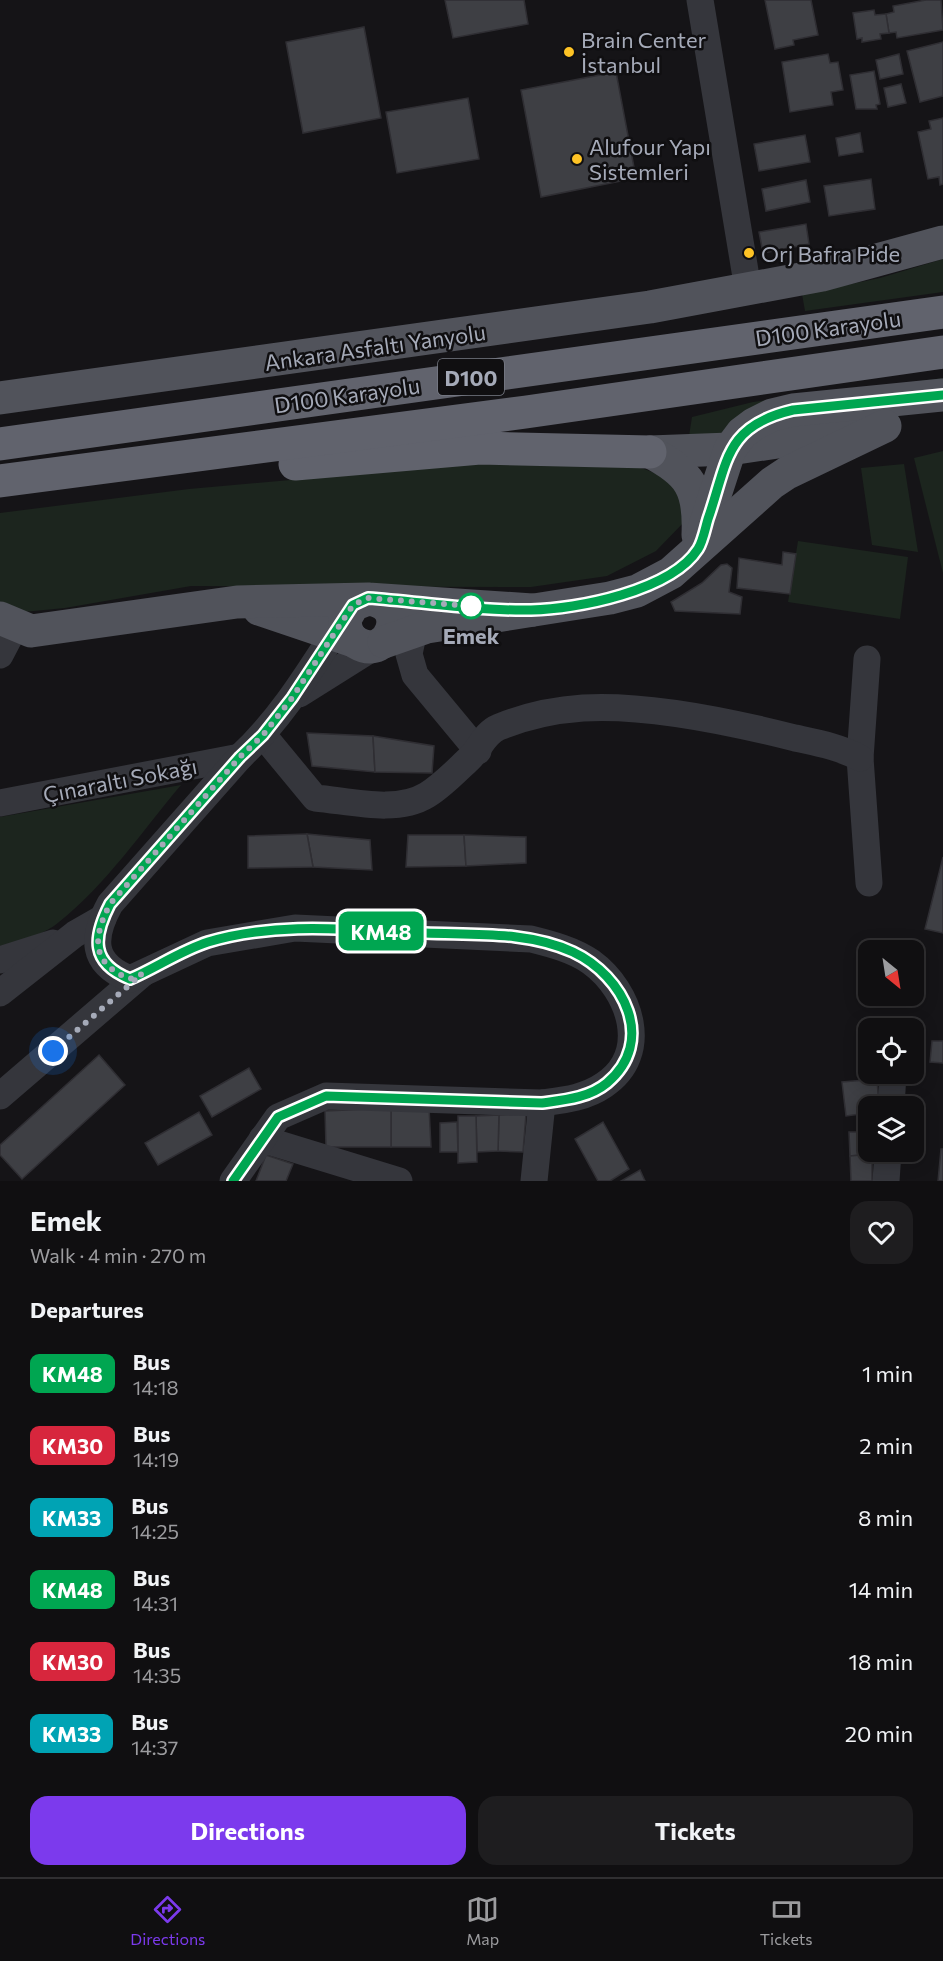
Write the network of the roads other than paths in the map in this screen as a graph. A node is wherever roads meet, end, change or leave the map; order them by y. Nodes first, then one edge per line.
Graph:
1 (700, 0) edge
2 (943, 242) edge
3 (748, 289) junction
4 (943, 312) edge
5 (943, 352) edge
6 (943, 395) edge
7 (0, 398) edge
8 (943, 411) edge
9 (885, 426) junction
10 (0, 444) edge
11 (730, 449) junction
12 (650, 452) junction
13 (83, 470) junction
14 (0, 481) edge
15 (698, 549) junction
16 (237, 602) junction
17 (532, 610) junction
18 (414, 630) junction
19 (362, 632) junction
20 (10, 635) edge
21 (867, 659) dead end
22 (415, 675) junction
23 (292, 698) junction
24 (263, 735) junction
25 (478, 751) junction
26 (240, 757) junction
27 (860, 758) junction
28 (0, 803) edge
29 (869, 883) dead end
30 (103, 918) junction
31 (75, 934) junction
32 (0, 960) edge
33 (142, 974) junction
34 (0, 993) edge
35 (0, 1096) edge
36 (542, 1103) junction
37 (262, 1139) junction
38 (887, 1162) edge
39 (233, 1181) edge
40 (399, 1181) edge
41 (534, 1181) edge
42 (886, 1181) edge

1 - 3 street
2 - 3 main road, Ankara Asfaltı Yanyolu
3 - 7 main road, Ankara Asfaltı Yanyolu
4 - 10 highway, D100 Karayolu / D100
5 - 13 highway, D100 Karayolu / D100
6 - 11 main road
8 - 9 main road
9 - 11 main road
9 - 15 main road
11 - 12 main road
11 - 15 main road
12 - 13 highway
12 - 15 main road
13 - 14 highway, D100 Karayolu / D100
15 - 17 main road
16 - 19 main road
16 - 19 main road
16 - 20 main road
17 - 18 main road
17 - 19 main road
18 - 19 main road
18 - 22 street
19 - 22 street
19 - 23 street
19 - 23 street
21 - 27 street
22 - 25 street
23 - 24 street
24 - 25 street
24 - 26 street
25 - 27 street
26 - 28 street, Çınaraltı Sokağı
26 - 30 street
27 - 29 street
30 - 31 street
30 - 33 street
31 - 32 street
31 - 34 street
33 - 35 street
33 - 36 street
36 - 37 street
36 - 41 street
37 - 39 street
37 - 40 street
38 - 42 street

